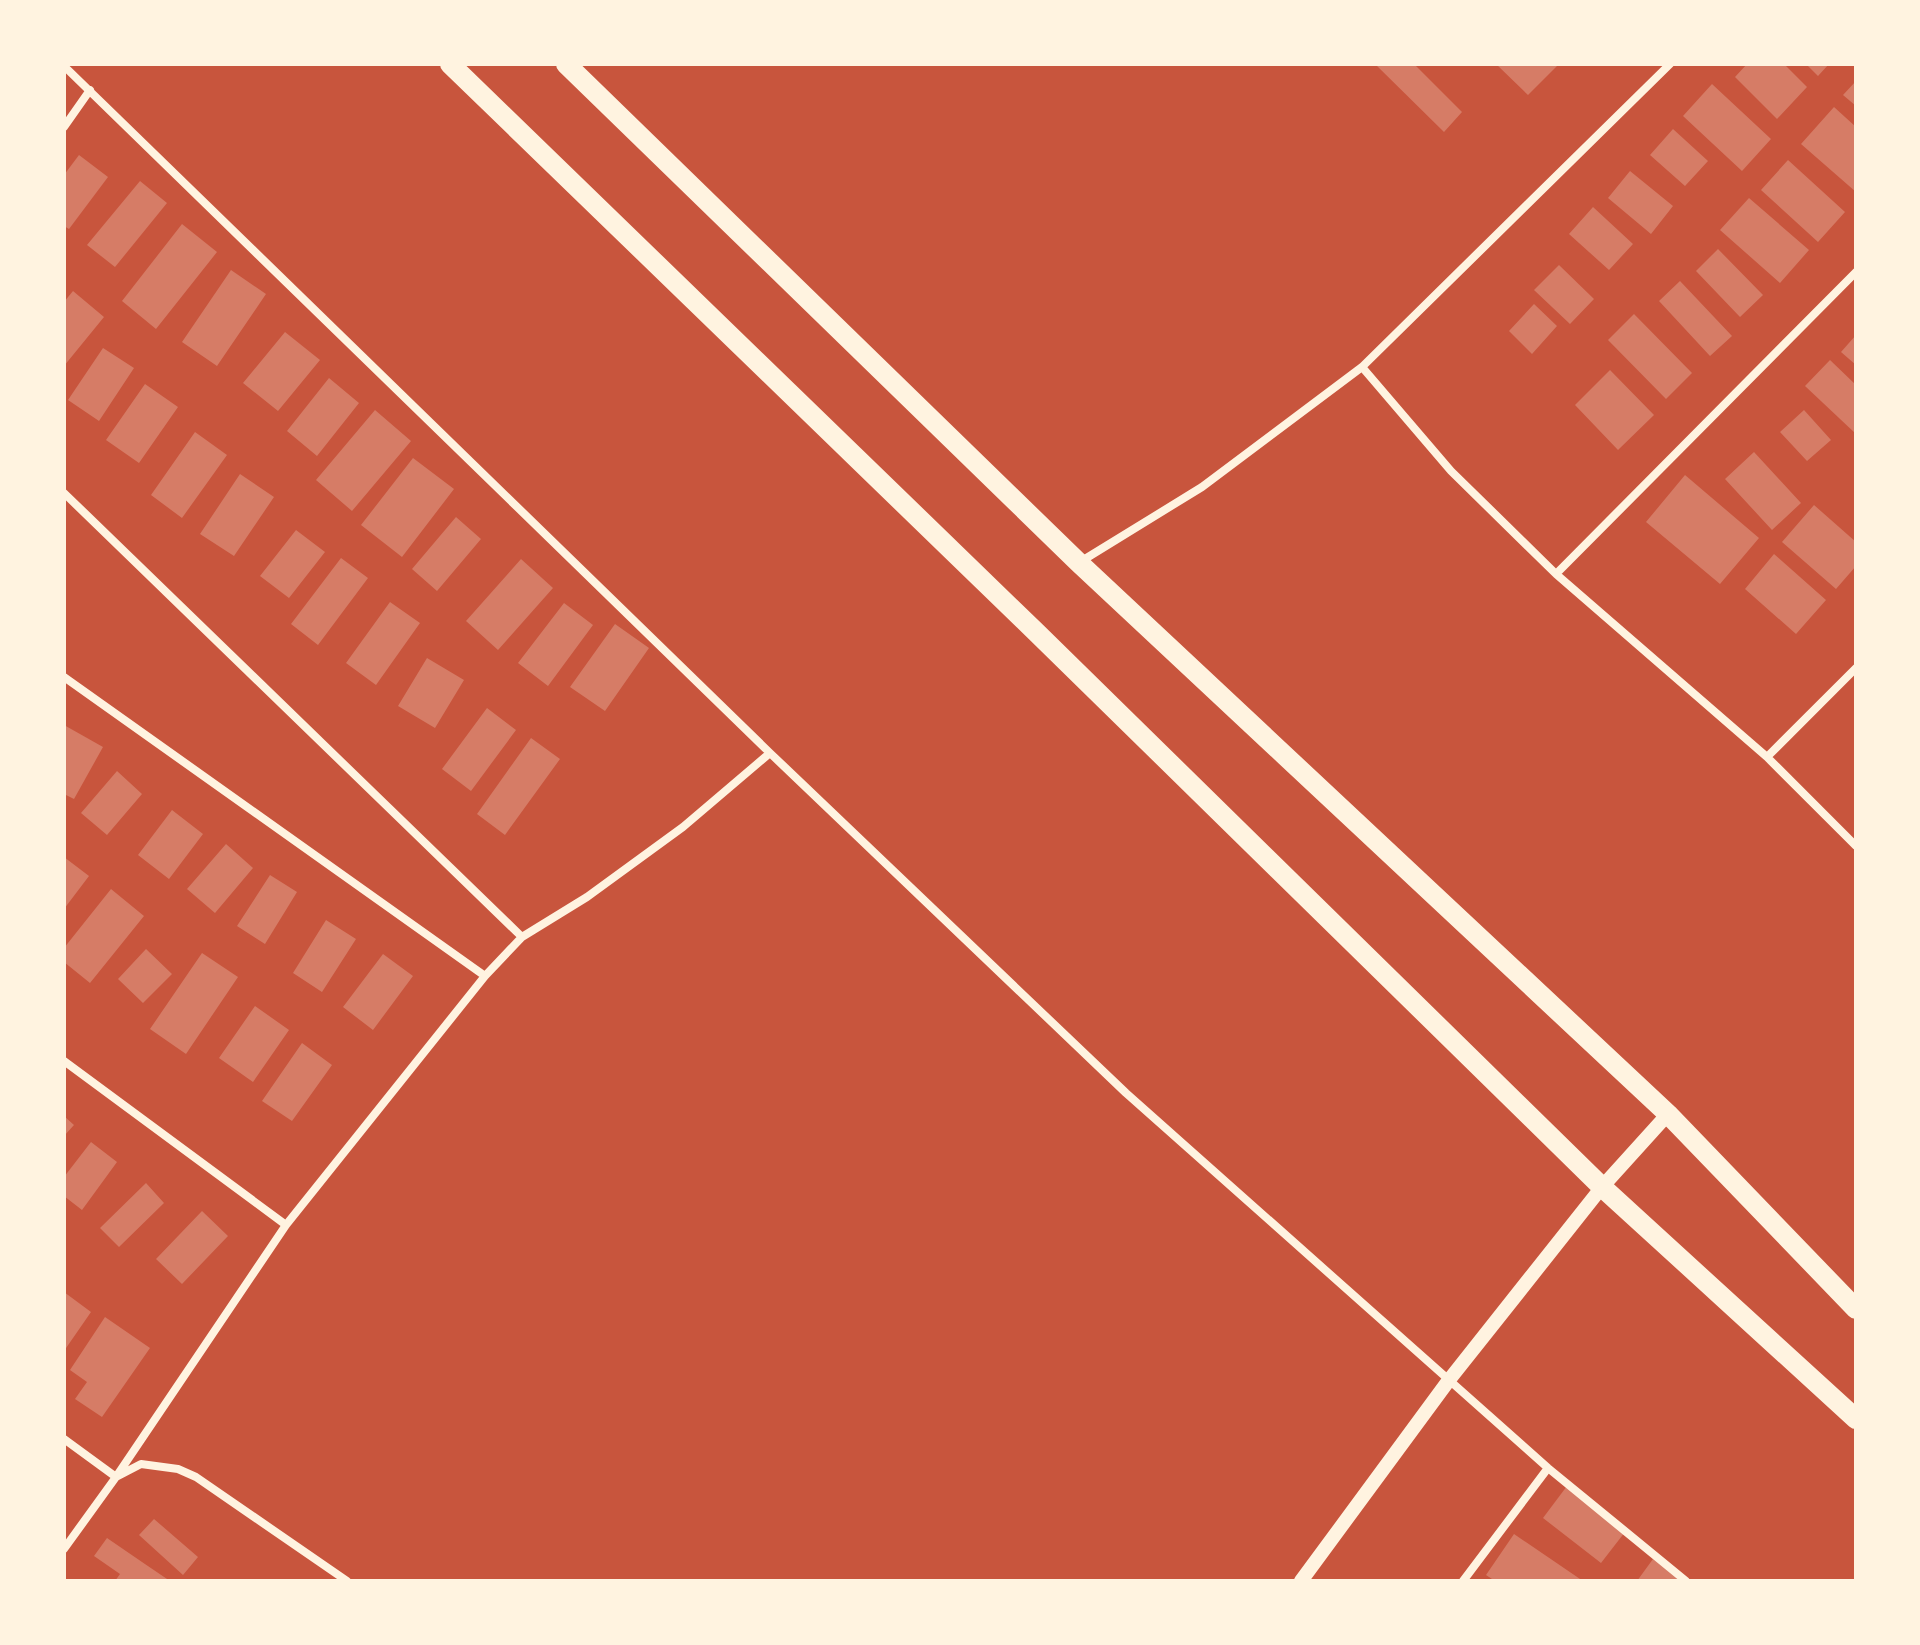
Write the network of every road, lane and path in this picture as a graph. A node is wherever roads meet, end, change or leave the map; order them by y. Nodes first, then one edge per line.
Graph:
1 (450, 64) edge
2 (566, 64) edge
3 (1670, 64) edge
4 (64, 66) edge
5 (90, 90) junction
6 (64, 127) edge
7 (1856, 272) edge
8 (1362, 367) junction
9 (64, 493) edge
10 (1079, 563) junction
11 (1556, 574) junction
12 (1856, 668) edge
13 (64, 677) edge
14 (770, 753) junction
15 (1767, 757) junction
16 (1856, 846) edge
17 (522, 937) junction
18 (485, 976) junction
19 (64, 1061) edge
20 (1668, 1114) junction
21 (1602, 1187) junction
22 (286, 1225) junction
23 (1856, 1309) edge
24 (1449, 1380) junction
25 (1856, 1419) edge
26 (64, 1439) edge
27 (1548, 1468) junction
28 (116, 1477) junction
29 (64, 1549) edge
30 (347, 1581) edge
31 (1301, 1581) edge
32 (1463, 1581) edge
33 (1686, 1581) edge

1 - 21 main road
2 - 10 main road
3 - 8 street
4 - 5 street
5 - 6 street
5 - 14 street
7 - 11 street
8 - 10 street
8 - 11 street
9 - 17 street
10 - 20 main road
11 - 15 street
12 - 15 street
13 - 18 street
14 - 17 street
14 - 24 street
15 - 16 street
17 - 18 street
18 - 22 street
19 - 22 street
20 - 21 street
20 - 23 main road
21 - 24 street
21 - 25 main road
22 - 28 street
24 - 27 street
24 - 31 street
26 - 28 street
27 - 32 street
27 - 33 street
28 - 29 street
28 - 30 street

